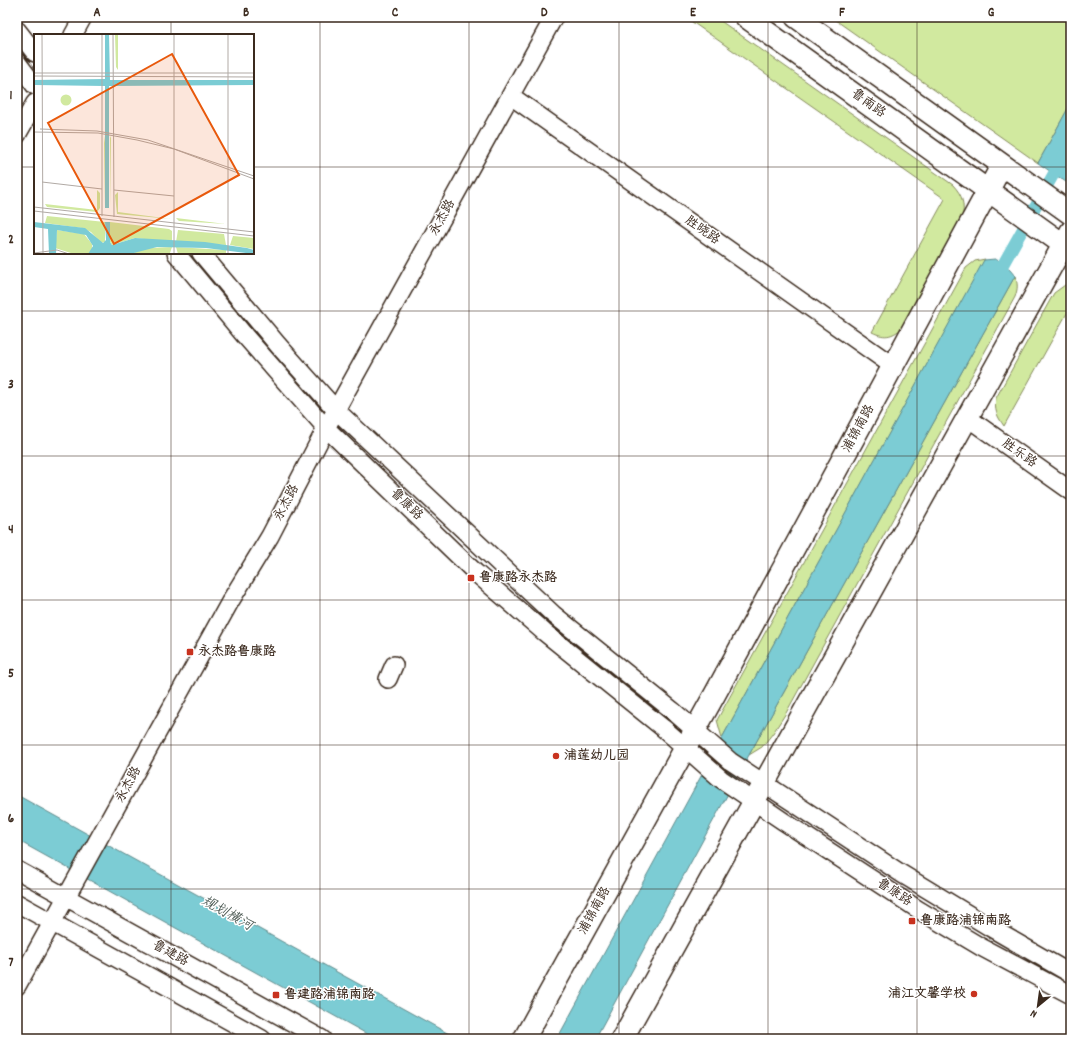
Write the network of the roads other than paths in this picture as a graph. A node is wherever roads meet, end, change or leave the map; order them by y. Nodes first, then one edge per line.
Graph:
1 (83, 17) edge
2 (554, 17) edge
3 (746, 17) edge
4 (796, 17) edge
5 (17, 30) edge
6 (74, 34) edge
7 (34, 52) edge
8 (17, 62) edge
9 (34, 85) edge
10 (511, 96) junction
11 (34, 105) edge
12 (17, 135) edge
13 (1002, 165) junction
14 (989, 191) junction
15 (1071, 214) edge
16 (1069, 242) edge
17 (177, 254) edge
18 (202, 254) edge
19 (893, 366) junction
20 (336, 410) junction
21 (968, 418) junction
22 (326, 428) junction
23 (1071, 491) edge
24 (690, 739) junction
25 (759, 792) junction
26 (17, 870) edge
27 (66, 897) junction
28 (17, 903) edge
29 (52, 922) junction
30 (1071, 974) edge
31 (17, 986) edge
32 (1071, 995) edge
33 (262, 1039) edge
34 (322, 1039) edge
35 (524, 1039) edge
36 (622, 1039) edge

1 - 6 street
2 - 10 street, 永杰路
3 - 14 main road, 鲁南路
4 - 13 main road
5 - 7 street
8 - 9 street
10 - 19 street, 胜晓路
10 - 20 street, 永杰路
11 - 12 street
13 - 14 main road, 浦锦南路
13 - 15 main road
14 - 16 main road, 鲁南路
14 - 19 main road, 浦锦南路
16 - 21 main road
17 - 22 street, 鲁康路
18 - 20 street, 鲁康路
19 - 24 main road, 浦锦南路
20 - 22 street, 永杰路
20 - 24 street, 鲁康路
21 - 23 street, 胜乐路
21 - 25 main road
22 - 24 street, 鲁康路
22 - 27 street, 永杰路
24 - 25 street
24 - 35 main road, 浦锦南路
25 - 30 street, 鲁康路
25 - 32 street, 鲁康路
25 - 36 main road
26 - 27 street, 鲁建路
27 - 29 street, 永杰路
27 - 34 street, 鲁建路
28 - 29 street
29 - 31 street, 永杰路
29 - 33 street

